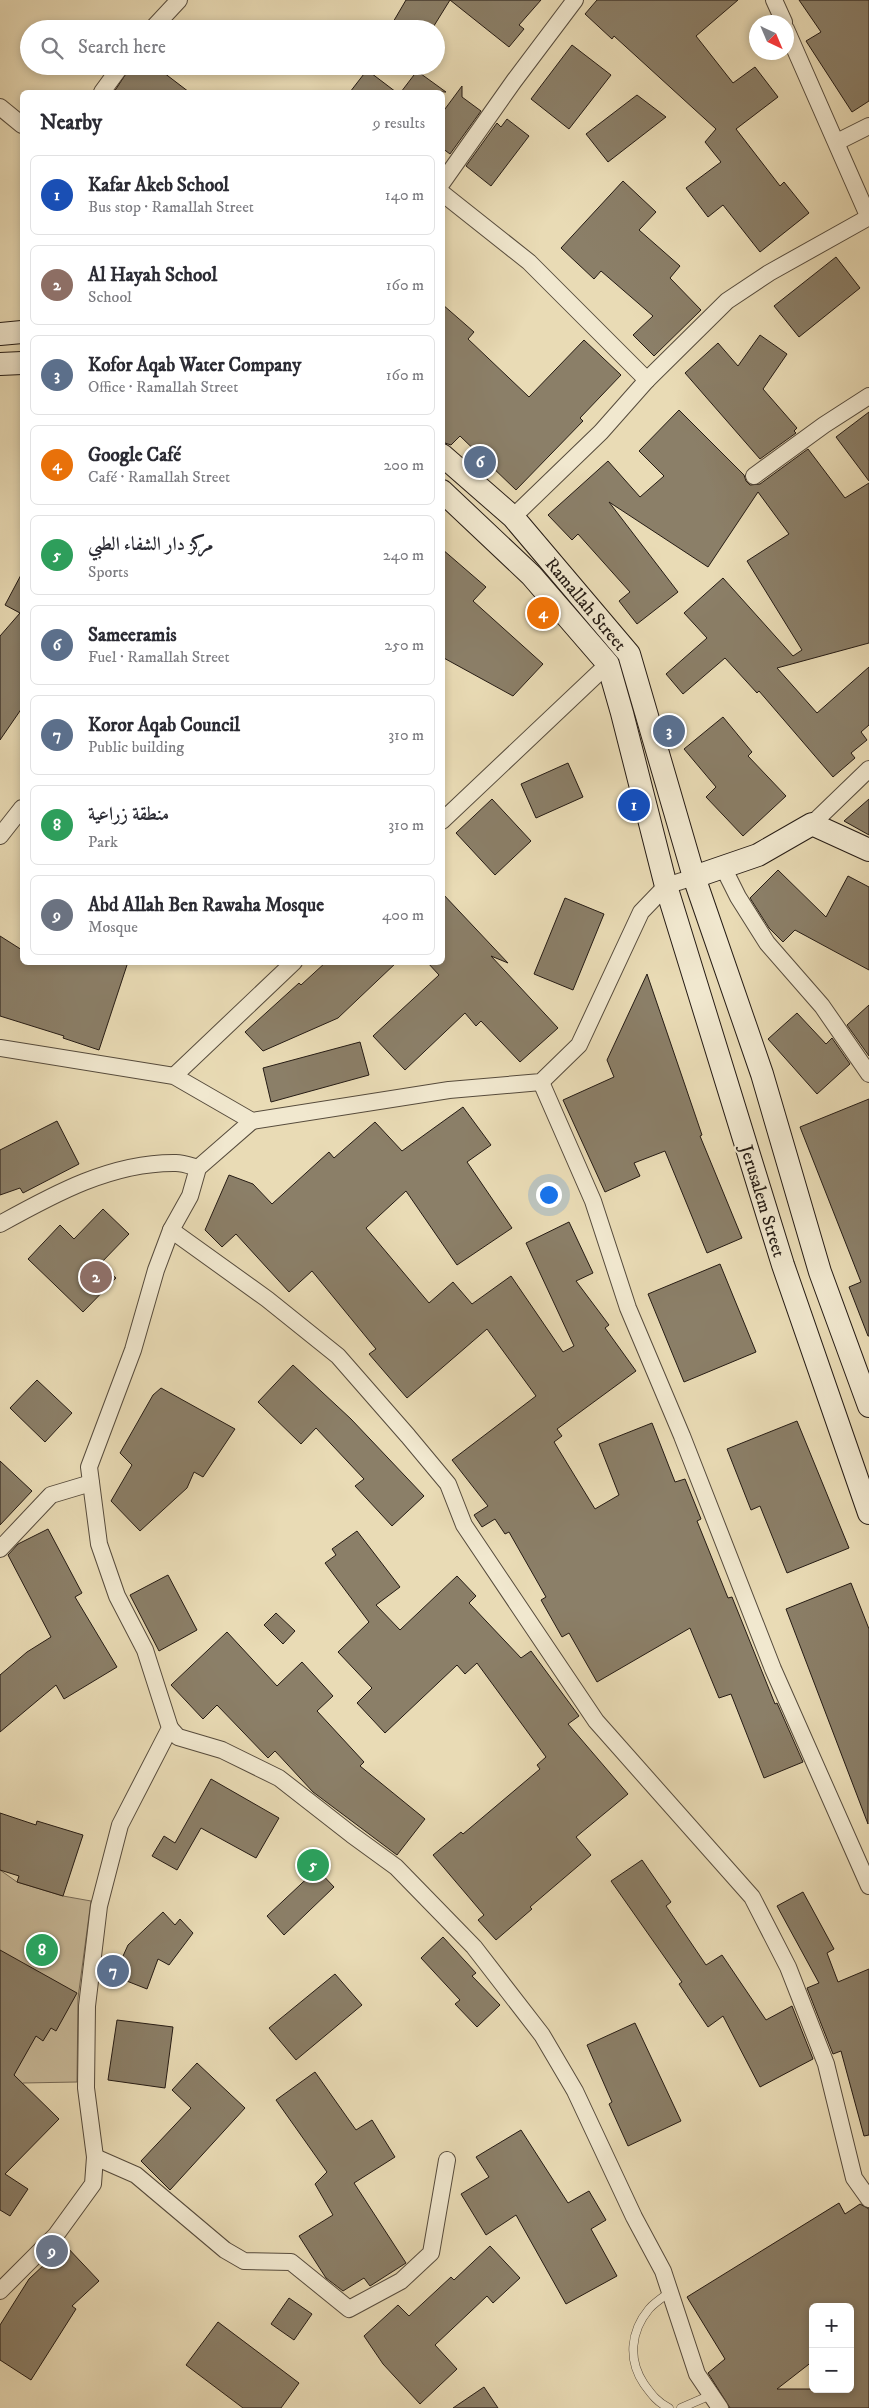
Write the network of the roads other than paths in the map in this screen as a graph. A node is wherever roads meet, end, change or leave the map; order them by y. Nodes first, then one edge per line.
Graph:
1 (179, 0) edge
2 (575, 0) edge
3 (774, 0) edge
4 (781, 15) edge
5 (160, 20) edge
6 (794, 47) edge
7 (114, 75) edge
8 (103, 90) edge
9 (0, 107) edge
10 (20, 123) edge
11 (869, 126) edge
12 (837, 142) junction
13 (445, 179) edge
14 (445, 196) edge
15 (869, 218) edge
16 (20, 332) edge
17 (0, 334) edge
18 (20, 363) edge
19 (0, 364) edge
20 (647, 380) junction
21 (869, 396) edge
22 (445, 458) edge
23 (754, 476) dead end
24 (445, 494) edge
25 (513, 517) junction
26 (608, 664) junction
27 (869, 769) edge
28 (20, 811) edge
29 (445, 818) edge
30 (812, 824) junction
31 (0, 836) edge
32 (869, 850) edge
33 (724, 867) junction
34 (694, 877) junction
35 (666, 886) junction
36 (291, 965) edge
37 (0, 1048) edge
38 (869, 1074) edge
39 (174, 1076) junction
40 (541, 1082) junction
41 (252, 1121) junction
42 (198, 1168) junction
43 (0, 1224) edge
44 (171, 1230) junction
45 (869, 1406) edge
46 (91, 1483) junction
47 (869, 1513) edge
48 (0, 1549) edge
49 (170, 1728) junction
50 (869, 1886) edge
51 (95, 2158) junction
52 (447, 2160) dead end
53 (869, 2199) edge
54 (0, 2291) edge
55 (670, 2292) junction
56 (716, 2402) edge
57 (669, 2408) edge
58 (681, 2408) edge

1 - 5 street
2 - 13 street
3 - 4 street
6 - 12 street
7 - 8 street
9 - 10 street
11 - 12 street
12 - 15 street
14 - 20 street
15 - 20 street
16 - 17 main road
18 - 19 main road
20 - 25 street
21 - 23 street
22 - 25 main road, Ramallah Street
24 - 26 main road, Ramallah Street
25 - 34 main road, Ramallah Street
26 - 29 street
26 - 35 main road, Ramallah Street
27 - 30 street
28 - 31 street
30 - 32 main road
30 - 33 main road
33 - 34 main road
33 - 38 street
34 - 35 street
34 - 45 main road, Jerusalem Street
35 - 40 street
35 - 47 main road, Jerusalem Street
36 - 39 street
37 - 39 street
39 - 41 street
40 - 41 street
40 - 50 street
41 - 42 street
42 - 43 street
42 - 44 street
44 - 46 street
44 - 53 street
46 - 48 street
46 - 49 street
49 - 51 street
49 - 55 street
51 - 52 street
51 - 54 street
55 - 56 street
55 - 57 lane
56 - 58 lane

